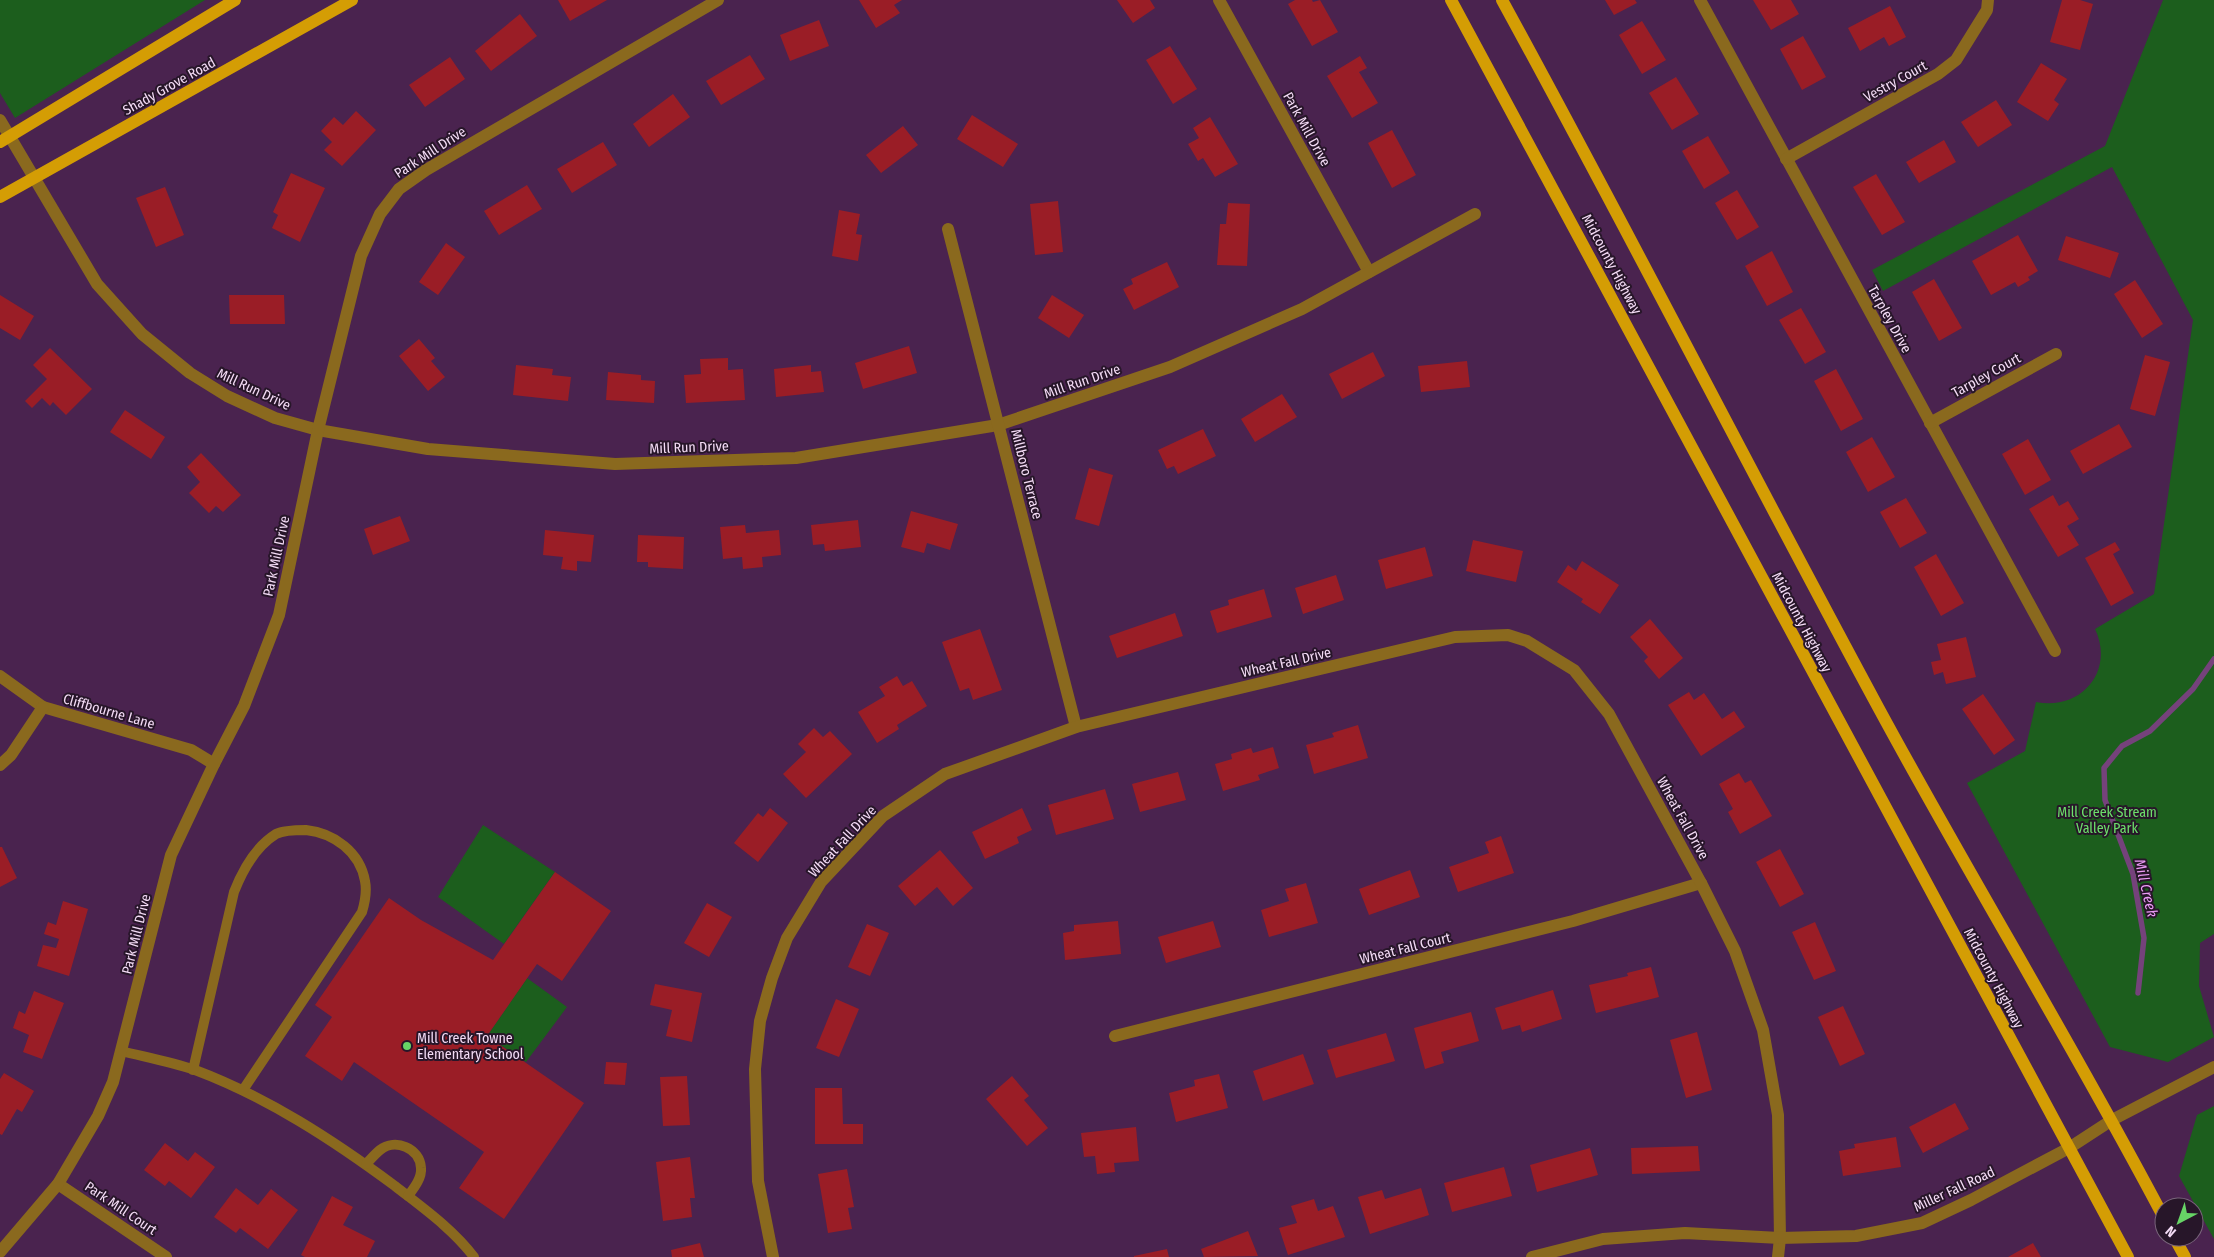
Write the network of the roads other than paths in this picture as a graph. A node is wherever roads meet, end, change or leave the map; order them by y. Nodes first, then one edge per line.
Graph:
1 (235, 0) edge
2 (352, 0) edge
3 (718, 0) edge
4 (1219, 0) edge
5 (1451, 0) edge
6 (1502, 0) edge
7 (1700, 0) edge
8 (1988, 0) edge
9 (0, 120) edge
10 (5, 140) edge
11 (1786, 159) junction
12 (33, 178) junction
13 (0, 197) edge
14 (1475, 214) dead end
15 (948, 229) dead end
16 (1369, 272) junction
17 (2056, 354) dead end
18 (1930, 423) junction
19 (998, 425) junction
20 (318, 430) junction
21 (2055, 651) dead end
22 (0, 676) edge
23 (43, 707) junction
24 (1076, 727) junction
25 (214, 764) junction
26 (0, 765) edge
27 (1701, 883) junction
28 (1115, 1036) dead end
29 (121, 1050) junction
30 (2214, 1067) edge
31 (193, 1070) junction
32 (243, 1090) junction
33 (2112, 1120) junction
34 (2069, 1148) junction
35 (366, 1164) junction
36 (58, 1184) junction
37 (408, 1196) junction
38 (2154, 1199) edge
39 (1780, 1238) junction
40 (0, 1252) edge
41 (166, 1257) edge
42 (474, 1257) edge
43 (773, 1257) edge
44 (1532, 1257) edge
45 (1778, 1257) edge
46 (2128, 1257) edge

1 - 10 main road
2 - 12 main road, Shady Grove Road
3 - 20 street, Park Mill Drive
4 - 16 street, Park Mill Drive
5 - 34 main road, Midcounty Highway
6 - 33 main road, Midcounty Highway
7 - 11 street, Tarpley Drive
8 - 11 street, Vestry Court
9 - 10 street, Mill Run Drive
10 - 12 street, Mill Run Drive
11 - 18 street, Tarpley Drive
12 - 13 main road, Shady Grove Road
12 - 20 street, Mill Run Drive
14 - 16 street, Mill Run Drive
15 - 19 street, Millboro Terrace
16 - 19 street, Mill Run Drive
17 - 18 street, Tarpley Court
18 - 21 street, Tarpley Drive
19 - 20 street, Mill Run Drive
19 - 24 street, Millboro Terrace
20 - 25 street, Park Mill Drive
22 - 23 street, Cliffbourne Lane
23 - 25 street, Cliffbourne Lane
23 - 26 street
24 - 27 street, Wheat Fall Drive
24 - 43 street, Wheat Fall Drive
25 - 29 street, Park Mill Drive
27 - 28 street, Wheat Fall Court
27 - 39 street, Wheat Fall Drive
29 - 31 lane
29 - 36 street, Park Mill Drive
30 - 33 street, Miller Fall Road
31 - 32 lane
31 - 32 lane
32 - 35 lane
33 - 34 street, Miller Fall Road
33 - 38 main road, Midcounty Highway
34 - 39 street, Miller Fall Road
34 - 46 main road, Midcounty Highway
35 - 37 lane
35 - 37 lane
36 - 40 street, Park Mill Drive
36 - 41 street, Park Mill Court
37 - 42 lane
39 - 44 street, Miller Fall Road
39 - 45 street, Wheat Fall Drive

